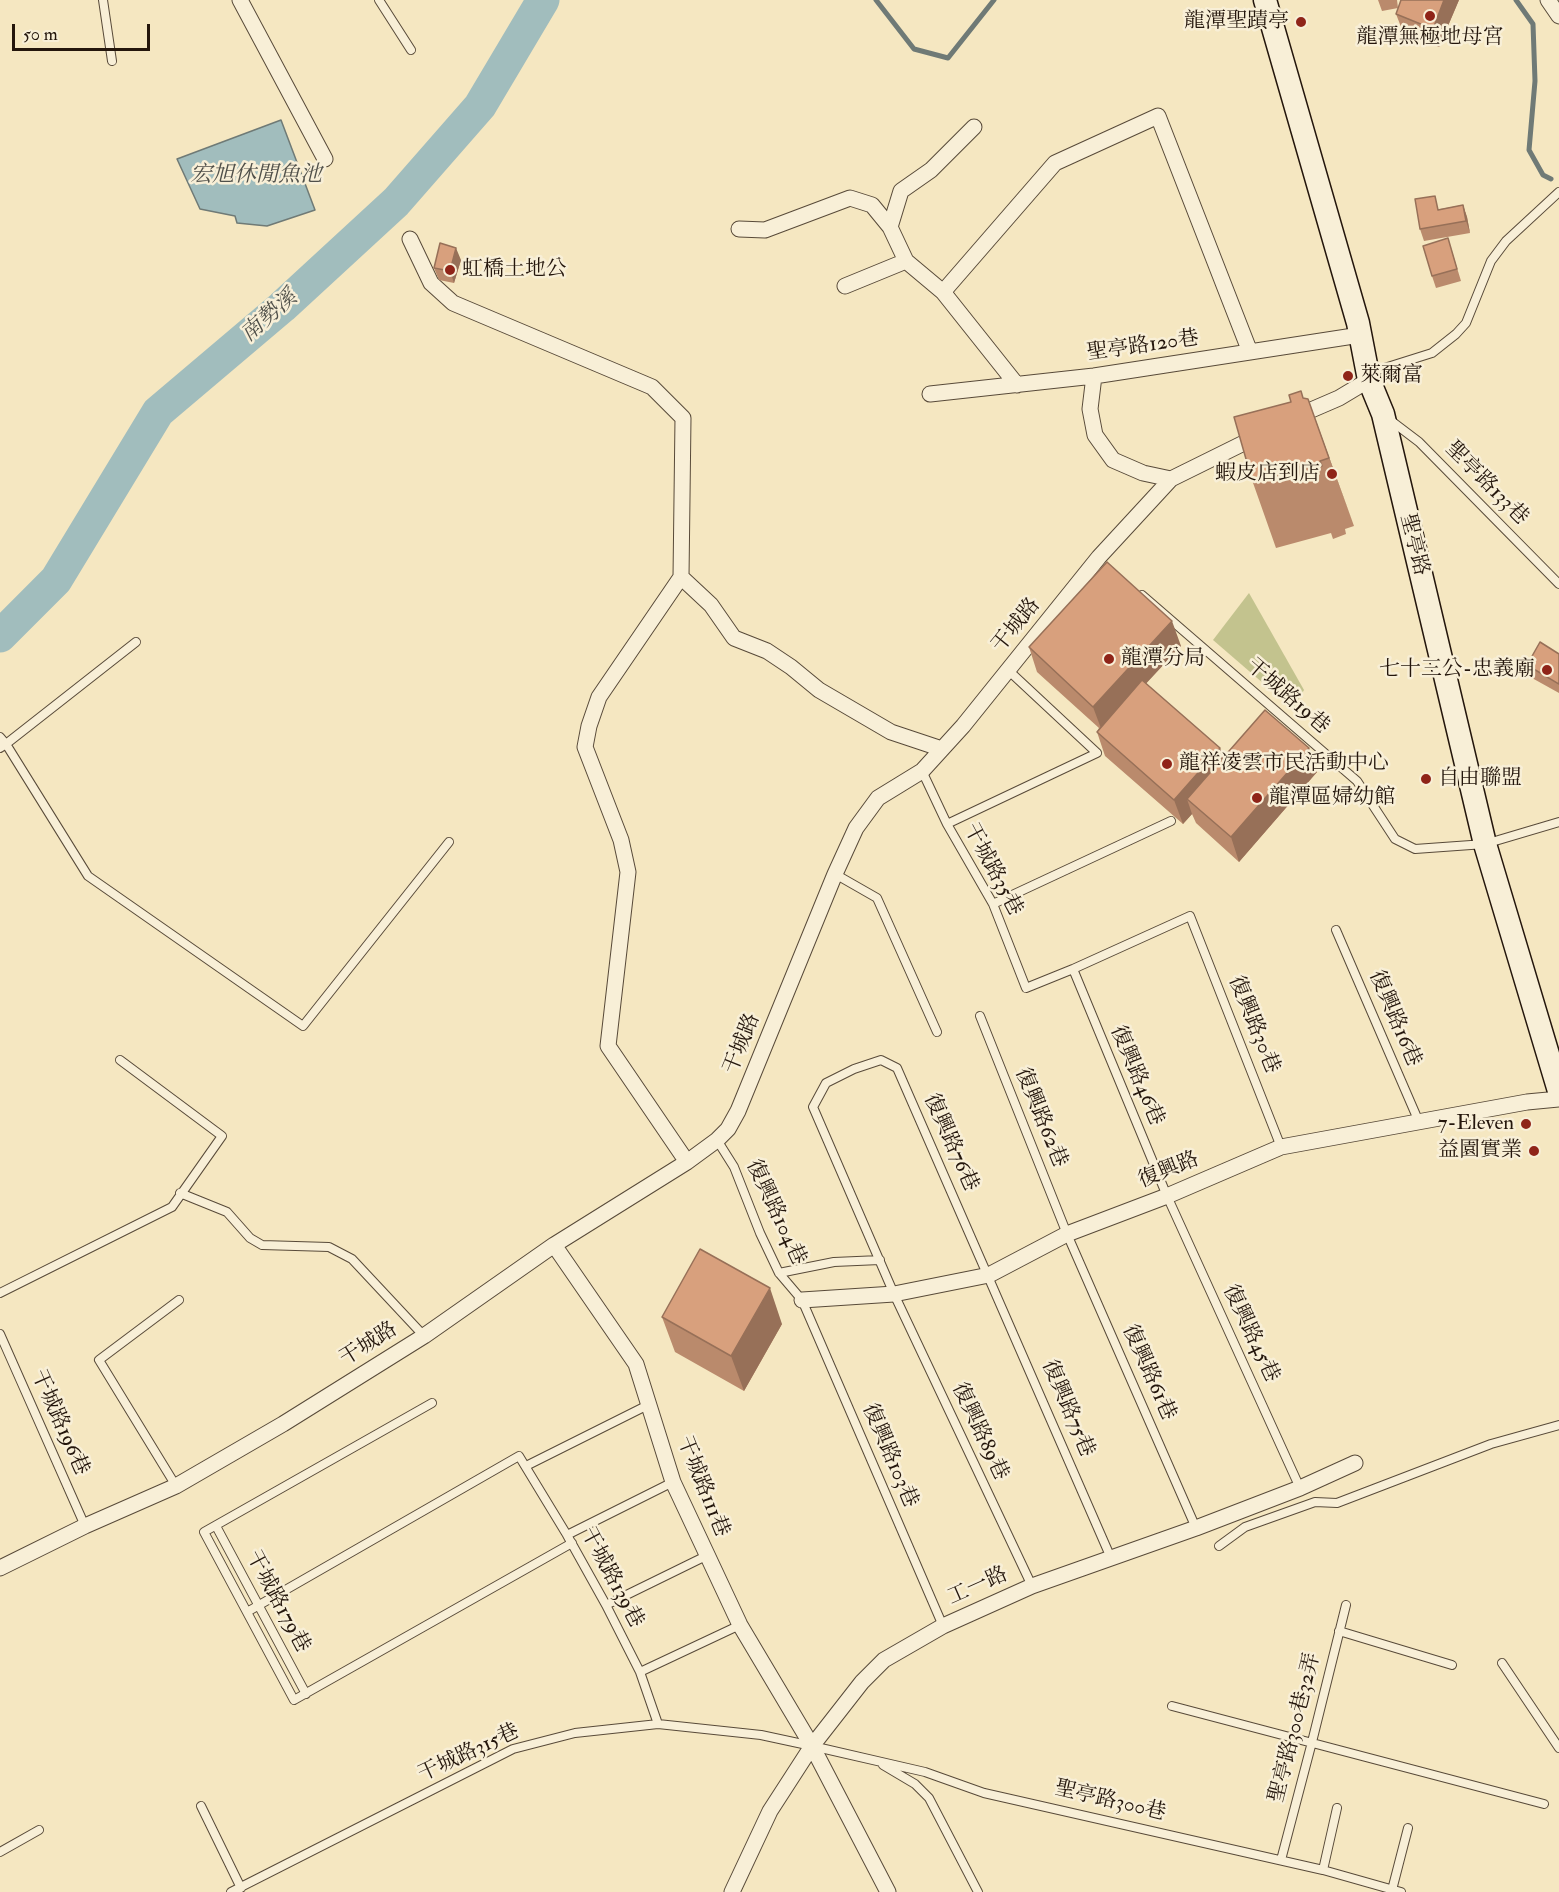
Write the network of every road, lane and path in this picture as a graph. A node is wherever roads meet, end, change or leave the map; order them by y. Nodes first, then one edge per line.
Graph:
1 (103, 0) edge
2 (240, 0) edge
3 (379, 0) edge
4 (1265, 0) edge
5 (1548, 0) edge
6 (1559, 16) edge
7 (411, 50) dead end
8 (112, 61) dead end
9 (974, 127) dead end
10 (325, 159) dead end
11 (1559, 192) edge
12 (1555, 201) edge
13 (890, 227) junction
14 (739, 230) dead end
15 (410, 239) dead end
16 (906, 261) junction
17 (845, 286) dead end
18 (943, 292) junction
19 (1360, 335) junction
20 (1250, 352) junction
21 (1094, 376) junction
22 (1369, 380) junction
23 (1017, 385) junction
24 (930, 394) dead end
25 (1383, 414) junction
26 (1171, 479) junction
27 (681, 577) junction
28 (1559, 584) edge
29 (1134, 587) edge
30 (136, 642) dead end
31 (1008, 670) junction
32 (0, 737) edge
33 (3, 746) edge
34 (942, 749) junction
35 (922, 771) junction
36 (1171, 821) dead end
37 (1559, 822) edge
38 (947, 824) junction
39 (449, 842) dead end
40 (1485, 844) junction
41 (835, 874) junction
42 (993, 904) junction
43 (1336, 930) dead end
44 (1073, 969) junction
45 (980, 1016) dead end
46 (937, 1032) dead end
47 (120, 1060) dead end
48 (1559, 1091) edge
49 (1559, 1099) edge
50 (1419, 1122) junction
51 (717, 1140) junction
52 (1281, 1146) junction
53 (687, 1162) junction
54 (180, 1193) junction
55 (1167, 1196) junction
56 (1067, 1234) junction
57 (554, 1245) junction
58 (880, 1260) junction
59 (779, 1272) junction
60 (989, 1275) junction
61 (0, 1293) edge
62 (894, 1294) junction
63 (179, 1300) dead end
64 (802, 1300) junction
65 (0, 1334) edge
66 (424, 1336) junction
67 (432, 1403) dead end
68 (648, 1405) junction
69 (1559, 1425) edge
70 (1355, 1463) dead end
71 (526, 1466) junction
72 (673, 1482) junction
73 (176, 1486) junction
74 (1300, 1488) junction
75 (85, 1526) junction
76 (216, 1526) junction
77 (1196, 1528) junction
78 (567, 1534) junction
79 (572, 1543) junction
80 (1219, 1546) dead end
81 (708, 1556) junction
82 (1112, 1558) junction
83 (0, 1568) edge
84 (1032, 1586) junction
85 (606, 1605) junction
86 (1346, 1605) dead end
87 (259, 1606) junction
88 (247, 1612) junction
89 (740, 1625) junction
90 (943, 1626) junction
91 (1339, 1631) junction
92 (1502, 1663) dead end
93 (1452, 1665) dead end
94 (640, 1672) junction
95 (306, 1694) junction
96 (1172, 1706) dead end
97 (658, 1724) junction
98 (1312, 1742) junction
99 (812, 1746) junction
100 (1559, 1748) edge
101 (876, 1761) junction
102 (1544, 1804) dead end
103 (201, 1806) dead end
104 (1337, 1808) dead end
105 (1408, 1828) dead end
106 (39, 1830) dead end
107 (0, 1852) edge
108 (1281, 1860) junction
109 (1323, 1870) junction
110 (241, 1888) junction
111 (1396, 1891) edge
112 (231, 1892) edge
113 (732, 1892) edge
114 (888, 1892) edge
115 (978, 1892) edge

1 - 8 lane
2 - 10 street
3 - 7 lane
4 - 19 street, 聖亭路
5 - 6 street
9 - 13 street
11 - 12 lane
12 - 22 lane
13 - 14 street
13 - 16 street
15 - 27 street
16 - 17 street
16 - 18 street
18 - 20 street
18 - 23 street
19 - 20 street, 聖亭路120巷
19 - 22 street, 聖亭路
20 - 21 street, 聖亭路120巷
21 - 23 street, 聖亭路120巷
21 - 26 street
22 - 25 street, 聖亭路
22 - 26 street, 干城路
23 - 24 street, 聖亭路120巷
25 - 28 lane, 聖亭路133巷
25 - 40 street, 聖亭路
26 - 31 street, 干城路
27 - 34 street
27 - 53 street
29 - 40 lane, 干城路19巷
30 - 33 lane
31 - 34 street, 干城路
31 - 38 lane
32 - 33 lane
33 - 39 lane
34 - 35 street, 干城路
35 - 38 lane, 干城路35巷
35 - 41 street, 干城路
36 - 42 lane
37 - 40 lane, 干城路19巷
38 - 42 lane, 干城路35巷
40 - 48 street, 聖亭路
41 - 46 lane
41 - 51 street, 干城路
42 - 44 lane, 干城路35巷
43 - 50 lane, 復興路16巷
44 - 52 lane, 復興路30巷
44 - 55 lane, 復興路46巷
45 - 56 lane, 復興路62巷
47 - 54 lane
49 - 50 street, 復興路
50 - 52 street, 復興路
51 - 53 street, 干城路
51 - 59 lane, 復興路104巷
52 - 55 street, 復興路
53 - 57 street, 干城路
54 - 61 lane
54 - 66 lane
55 - 56 street, 復興路
55 - 74 lane, 復興路45巷
56 - 60 street, 復興路
56 - 77 lane, 復興路61巷
57 - 66 street, 干城路
57 - 68 street, 干城路111巷
58 - 59 lane
58 - 60 lane, 復興路76巷
58 - 62 lane, 復興路89巷
59 - 64 lane, 復興路104巷
60 - 62 street, 復興路
60 - 82 lane, 復興路75巷
62 - 64 street, 復興路
62 - 84 lane, 復興路89巷
63 - 73 lane
64 - 90 lane, 復興路103巷
65 - 75 lane, 干城路196巷
66 - 73 street, 干城路
67 - 76 lane
68 - 71 lane
68 - 72 street, 干城路111巷
69 - 80 lane
70 - 74 street, 工一路
71 - 78 lane, 干城路139巷
71 - 87 lane, 干城路139巷
72 - 78 lane
72 - 81 street, 干城路111巷
73 - 75 street, 干城路
74 - 77 street, 工一路
75 - 83 street, 干城路
76 - 87 lane, 干城路179巷
76 - 88 lane
77 - 82 street, 工一路
78 - 79 lane, 干城路139巷
79 - 85 lane, 干城路139巷
79 - 95 lane
81 - 85 lane
81 - 89 street, 干城路111巷
82 - 84 street, 工一路
84 - 90 street, 工一路
85 - 94 lane, 干城路139巷
86 - 91 lane, 聖亭路300巷32弄
87 - 88 lane
87 - 95 lane, 干城路179巷
88 - 95 lane
89 - 94 lane
89 - 99 street, 干城路111巷
90 - 99 street, 工一路
91 - 93 lane
91 - 98 lane, 聖亭路300巷32弄
92 - 100 lane
94 - 97 lane, 干城路139巷
96 - 98 lane
97 - 99 lane, 干城路315巷
97 - 110 lane, 干城路315巷
98 - 102 lane
98 - 108 lane, 聖亭路300巷32弄
99 - 101 lane, 聖亭路300巷
99 - 113 street, 工一路
99 - 114 street, 干城路111巷
101 - 108 lane, 聖亭路300巷
101 - 115 lane
103 - 110 lane
104 - 109 lane
105 - 111 lane
106 - 107 lane
108 - 109 lane, 聖亭路300巷
109 - 111 lane, 聖亭路300巷
110 - 112 lane, 干城路315巷

